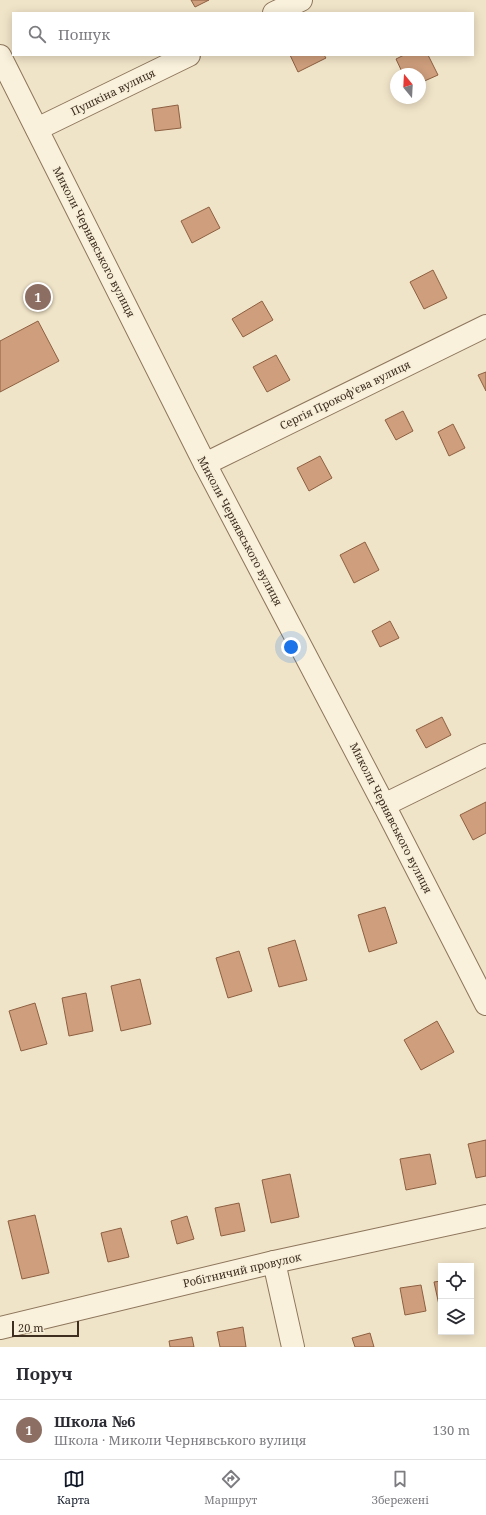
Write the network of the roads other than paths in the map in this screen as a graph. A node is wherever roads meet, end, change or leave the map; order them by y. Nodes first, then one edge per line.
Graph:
1 (301, 0) edge
2 (276, 12) edge
3 (0, 56) edge
4 (187, 56) edge
5 (38, 129) junction
6 (486, 326) edge
7 (205, 464) junction
8 (486, 755) edge
9 (384, 805) junction
10 (486, 1004) edge
11 (486, 1216) edge
12 (274, 1262) junction
13 (0, 1328) edge
14 (293, 1347) edge

1 - 2 street
3 - 5 street, Миколи Чернявського вулиця
4 - 5 street, Пушкіна вулиця
5 - 7 street, Миколи Чернявського вулиця
6 - 7 street, Сергія Прокоф'єва вулиця
7 - 9 street, Миколи Чернявського вулиця
8 - 9 street
9 - 10 street, Миколи Чернявського вулиця
11 - 12 street, Робітничий провулок
12 - 13 street, Робітничий провулок
12 - 14 street

